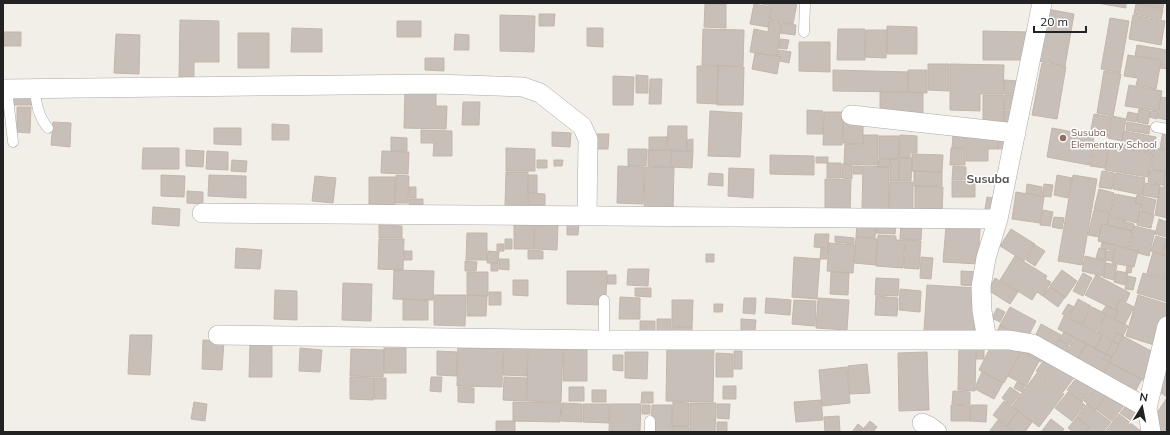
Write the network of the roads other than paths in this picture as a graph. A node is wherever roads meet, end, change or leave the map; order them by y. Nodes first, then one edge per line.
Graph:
1 (805, 3) edge
2 (1042, 3) edge
3 (804, 32) dead end
4 (5, 89) edge
5 (35, 89) junction
6 (851, 114) dead end
7 (1156, 127) dead end
8 (48, 128) dead end
9 (1167, 129) edge
10 (1016, 133) junction
11 (13, 142) dead end
12 (202, 213) dead end
13 (587, 216) junction
14 (998, 219) junction
15 (604, 300) dead end
16 (1167, 326) edge
17 (218, 335) dead end
18 (604, 340) junction
19 (987, 340) junction
20 (1146, 408) junction
21 (650, 421) dead end
22 (650, 432) edge
23 (1151, 432) edge

1 - 3 lane
2 - 10 street
4 - 5 street
4 - 11 lane
5 - 8 lane
5 - 13 street
6 - 10 street
7 - 9 lane
10 - 14 street
12 - 13 street
13 - 14 street
14 - 19 street
15 - 18 lane
16 - 20 street
17 - 18 street
18 - 19 street
19 - 20 street
20 - 23 street
21 - 22 lane

